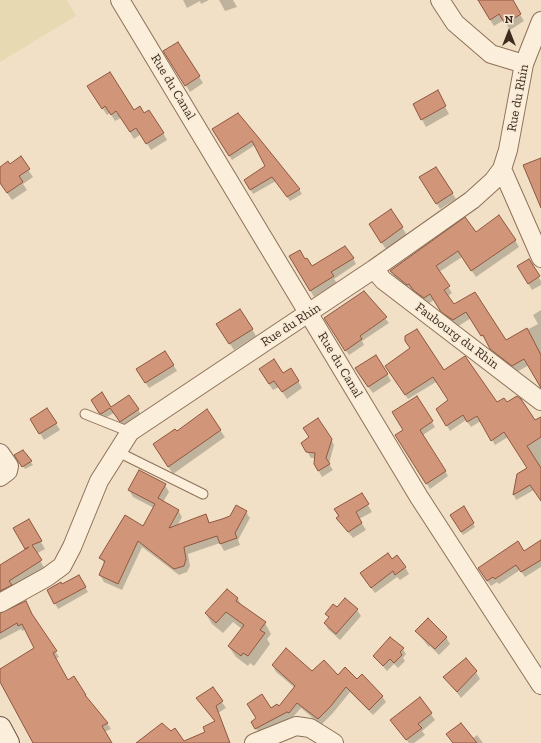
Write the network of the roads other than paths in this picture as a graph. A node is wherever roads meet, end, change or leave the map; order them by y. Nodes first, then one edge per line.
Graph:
1 (120, 0) edge
2 (440, 0) edge
3 (539, 32) edge
4 (524, 64) junction
5 (502, 170) junction
6 (541, 258) edge
7 (374, 270) junction
8 (310, 313) junction
9 (541, 401) edge
10 (85, 414) dead end
11 (130, 432) junction
12 (116, 452) junction
13 (0, 453) edge
14 (0, 477) edge
15 (203, 494) dead end
16 (0, 603) edge
17 (541, 685) edge
18 (0, 728) edge
19 (8, 743) edge
20 (254, 743) edge
21 (334, 743) edge

1 - 8 street, Rue du Canal
2 - 4 street
3 - 4 street, Rue du Rhin
4 - 5 street, Rue du Rhin
5 - 6 street
5 - 7 street, Rue du Rhin
7 - 8 street, Rue du Rhin
7 - 9 street, Faubourg du Rhin
8 - 11 street, Rue du Rhin
8 - 17 street, Rue du Canal
10 - 11 lane
11 - 12 street, Rue du Rhin
12 - 15 lane
12 - 16 street, Rue du Rhin
13 - 14 street
18 - 19 main road
20 - 21 street

